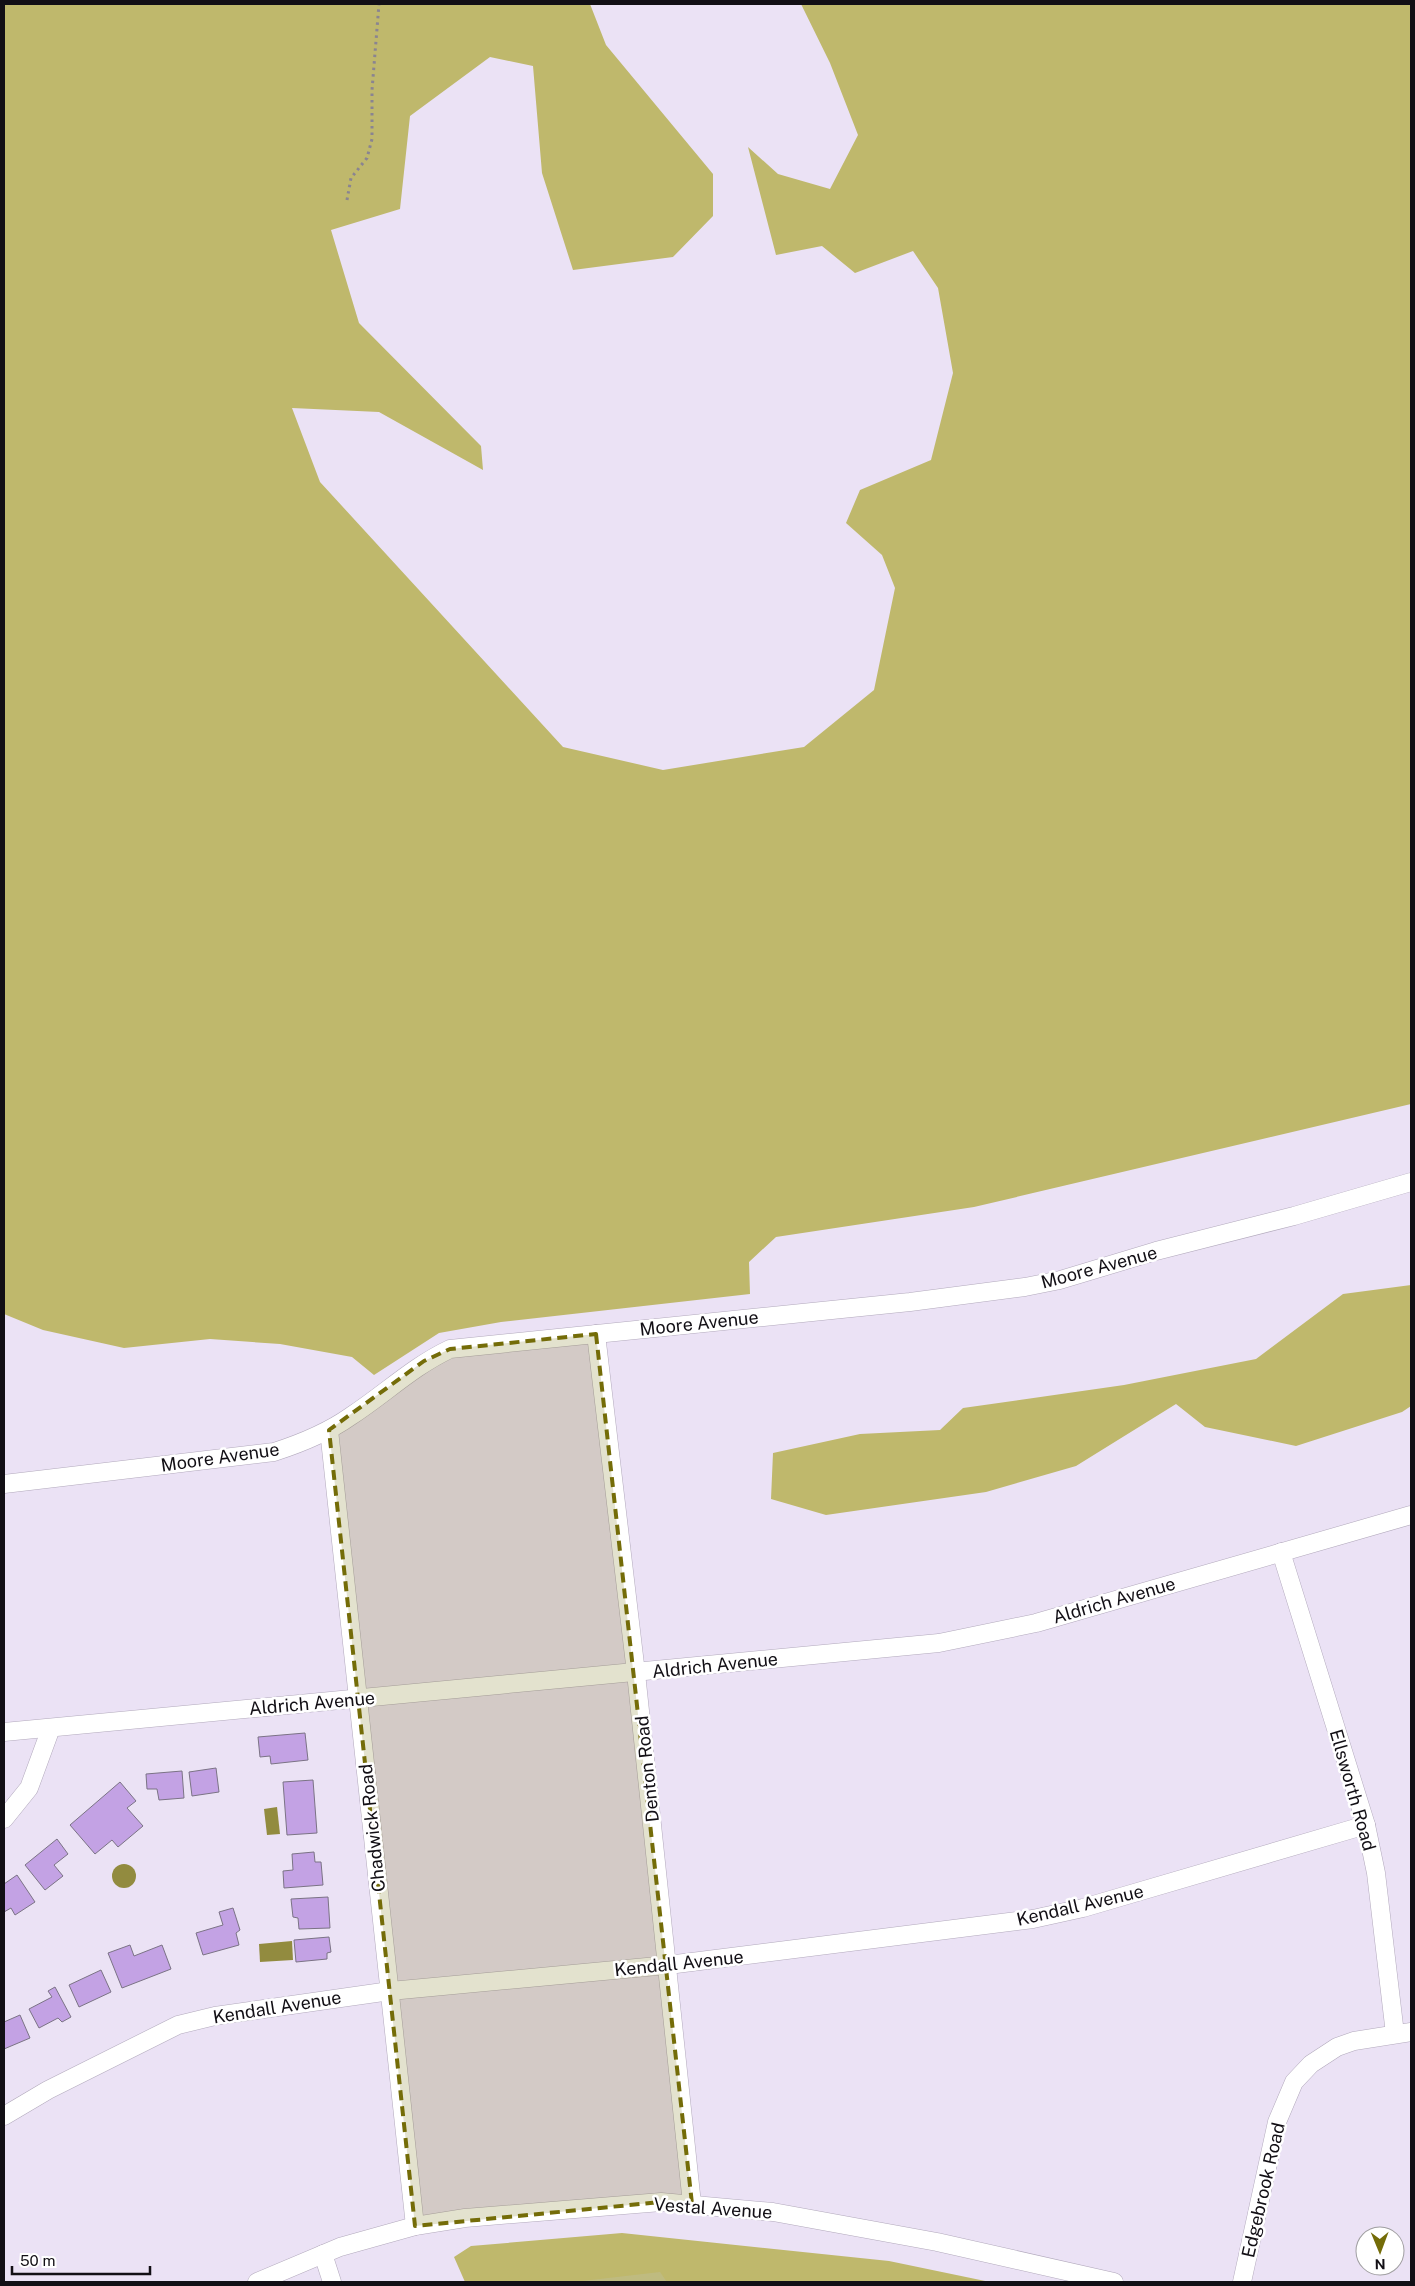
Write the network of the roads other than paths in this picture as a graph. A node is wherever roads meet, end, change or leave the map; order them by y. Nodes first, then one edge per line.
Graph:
1 (1411, 1182) edge
2 (596, 1334) junction
3 (329, 1430) junction
4 (4, 1484) edge
5 (1411, 1515) edge
6 (1281, 1552) junction
7 (636, 1673) junction
8 (358, 1698) junction
9 (52, 1728) junction
10 (4, 1732) edge
11 (4, 1819) edge
12 (1366, 1826) junction
13 (668, 1965) junction
14 (390, 1991) junction
15 (1403, 2033) edge
16 (4, 2116) edge
17 (692, 2204) junction
18 (416, 2226) junction
19 (323, 2254) junction
20 (257, 2282) edge
21 (332, 2282) edge
22 (1114, 2282) edge
23 (1242, 2282) edge

1 - 2 street, Moore Avenue
2 - 3 street, Moore Avenue
2 - 7 street, Denton Road
3 - 4 street, Moore Avenue
3 - 8 street, Chadwick Road
5 - 6 street, Aldrich Avenue
6 - 7 street, Aldrich Avenue
6 - 12 street, Ellsworth Road
7 - 8 street, Aldrich Avenue
7 - 13 street, Denton Road
8 - 9 street, Aldrich Avenue
8 - 14 street, Chadwick Road
9 - 10 street, Aldrich Avenue
9 - 11 street
12 - 13 street, Kendall Avenue
12 - 15 street, Ellsworth Road
13 - 14 street, Kendall Avenue
13 - 17 street, Denton Road
14 - 16 street, Kendall Avenue
14 - 18 street, Chadwick Road
15 - 23 street, Edgebrook Road
17 - 18 street, Vestal Avenue
17 - 22 street, Vestal Avenue
18 - 19 street, Vestal Avenue
19 - 20 street, Vestal Avenue
19 - 21 street

